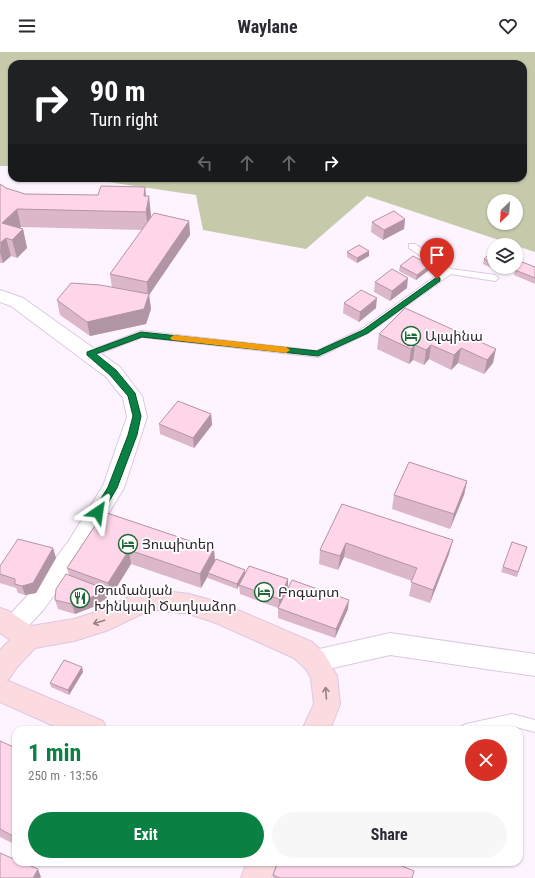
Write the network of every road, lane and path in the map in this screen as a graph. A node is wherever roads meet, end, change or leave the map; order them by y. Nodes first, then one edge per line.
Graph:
1 (412, 246) dead end
2 (449, 271) junction
3 (495, 278) dead end
4 (0, 296) edge
5 (90, 354) junction
6 (14, 628) edge
7 (315, 661) junction
8 (535, 665) edge
9 (0, 671) edge
10 (0, 690) edge
11 (84, 726) edge
12 (318, 726) edge
13 (484, 726) edge
14 (535, 726) edge
15 (260, 866) edge
16 (256, 878) edge

1 - 2 lane
2 - 3 lane
2 - 5 lane
4 - 5 street
5 - 6 street
7 -> 6 main road
6 - 9 main road
7 - 8 street
12 -> 7 main road
10 - 11 main road
13 - 14 lane
15 - 16 main road

